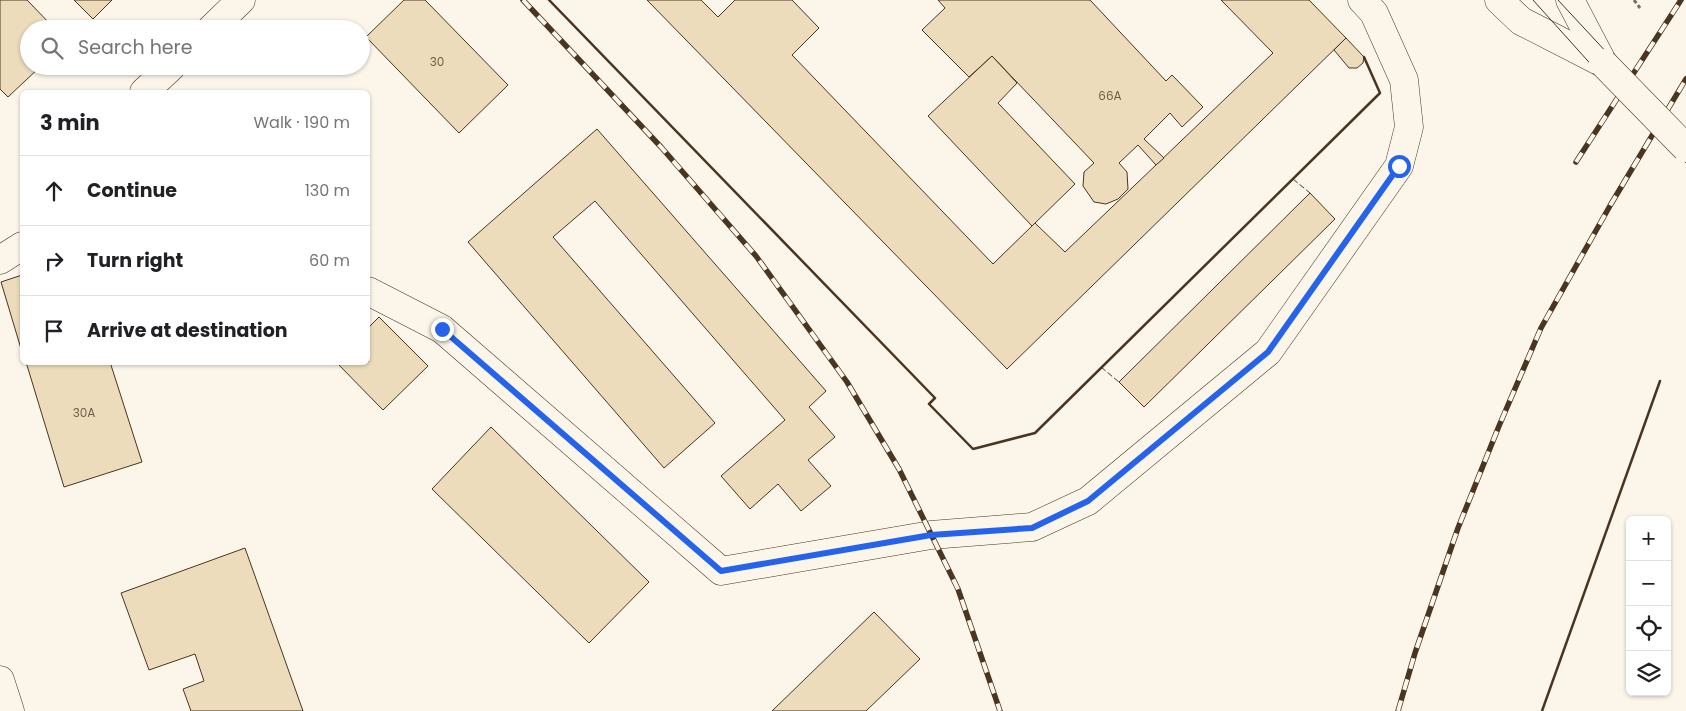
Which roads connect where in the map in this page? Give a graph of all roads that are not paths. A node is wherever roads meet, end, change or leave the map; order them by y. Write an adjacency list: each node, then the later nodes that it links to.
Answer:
1 (241, 0): 5 (main road)
2 (1362, 0): 12 (main road)
3 (1498, 0): 6 (main road)
4 (1570, 0): 6 (main road)
5 (220, 20)
6 (1603, 63): 9 (main road, bridge)
7 (162, 75): 8 (main road)
8 (146, 90)
9 (1686, 148)
10 (20, 247): 11 (main road)
11 (0, 260)
12 (370, 292)
13 (0, 680): 14 (main road)
14 (10, 711)

